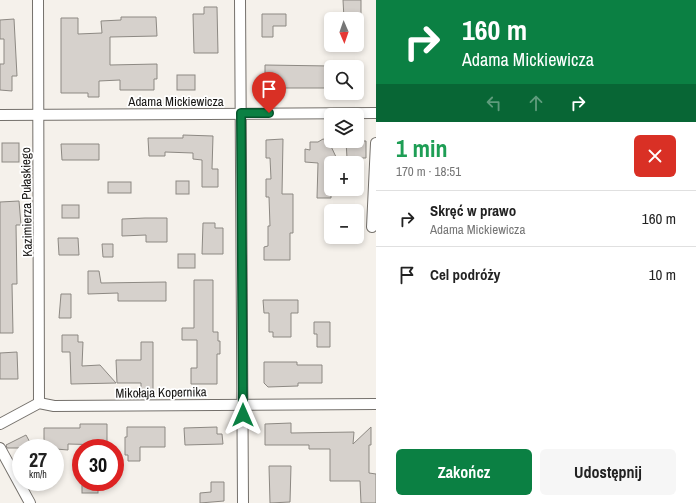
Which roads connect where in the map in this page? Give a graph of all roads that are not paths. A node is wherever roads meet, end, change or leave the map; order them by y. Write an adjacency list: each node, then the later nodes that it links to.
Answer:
1 (38, 0): 5 (street, Kazimierza Pułaskiego)
2 (240, 0): 3 (street)
3 (241, 113): 4 (street, Adama Mickiewicza); 5 (street, Adama Mickiewicza); 11 (street)
4 (376, 113)
5 (38, 114): 6 (street, Adama Mickiewicza); 9 (street, Kazimierza Pułaskiego)
6 (0, 115)
7 (376, 143): 8 (street)
8 (372, 227)
9 (39, 403): 11 (street, Mikołaja Kopernika); 12 (street)
10 (376, 404): 11 (street, Mikołaja Kopernika)
11 (243, 405): 15 (street)
12 (0, 424)
13 (0, 448): 14 (street)
14 (30, 503)
15 (243, 503)

